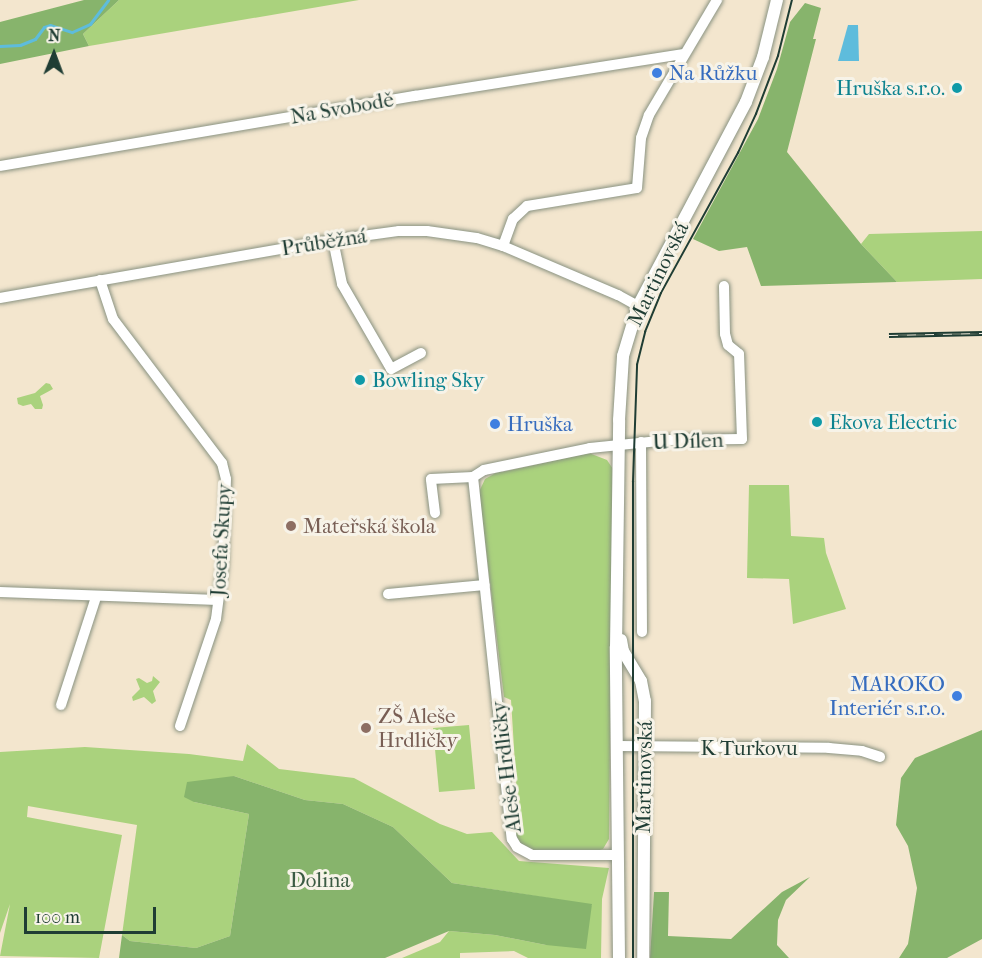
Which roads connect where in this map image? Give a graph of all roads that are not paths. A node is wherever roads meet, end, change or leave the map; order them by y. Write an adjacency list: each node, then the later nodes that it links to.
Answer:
1 (717, 0): 3 (street)
2 (777, 0): 10 (street, Martinovská)
3 (684, 54): 4 (street, Na Svobodě); 6 (street)
4 (0, 166)
5 (333, 240): 6 (street, Průběžná); 7 (street, Průběžná); 11 (street)
6 (503, 246): 10 (street, Průběžná)
7 (100, 280): 9 (street, Průběžná); 20 (street, Josefa Skupy)
8 (724, 286): 12 (street, U Dílen)
9 (0, 298)
10 (638, 306): 13 (street, Martinovská)
11 (421, 353)
12 (641, 442): 13 (street, U Dílen); 22 (street)
13 (619, 445): 14 (street); 21 (street, Martinovská)
14 (473, 477): 15 (street); 16 (street, Aleše Hrdličky)
15 (435, 513)
16 (484, 585): 18 (street); 28 (street, Aleše Hrdličky)
17 (0, 592): 19 (street)
18 (388, 594)
19 (96, 597): 20 (street); 23 (street)
20 (218, 600): 24 (street, Josefa Skupy)
21 (618, 603): 25 (street, Martinovská); 26 (street, Martinovská)
22 (642, 632)
23 (62, 705)
24 (180, 726)
25 (618, 746): 26 (street, K Turkovu); 28 (street, Martinovská)
26 (644, 747): 27 (street, K Turkovu); 30 (street, Martinovská)
27 (880, 757)
28 (618, 855): 29 (street, Martinovská)
29 (619, 958)
30 (643, 958)

